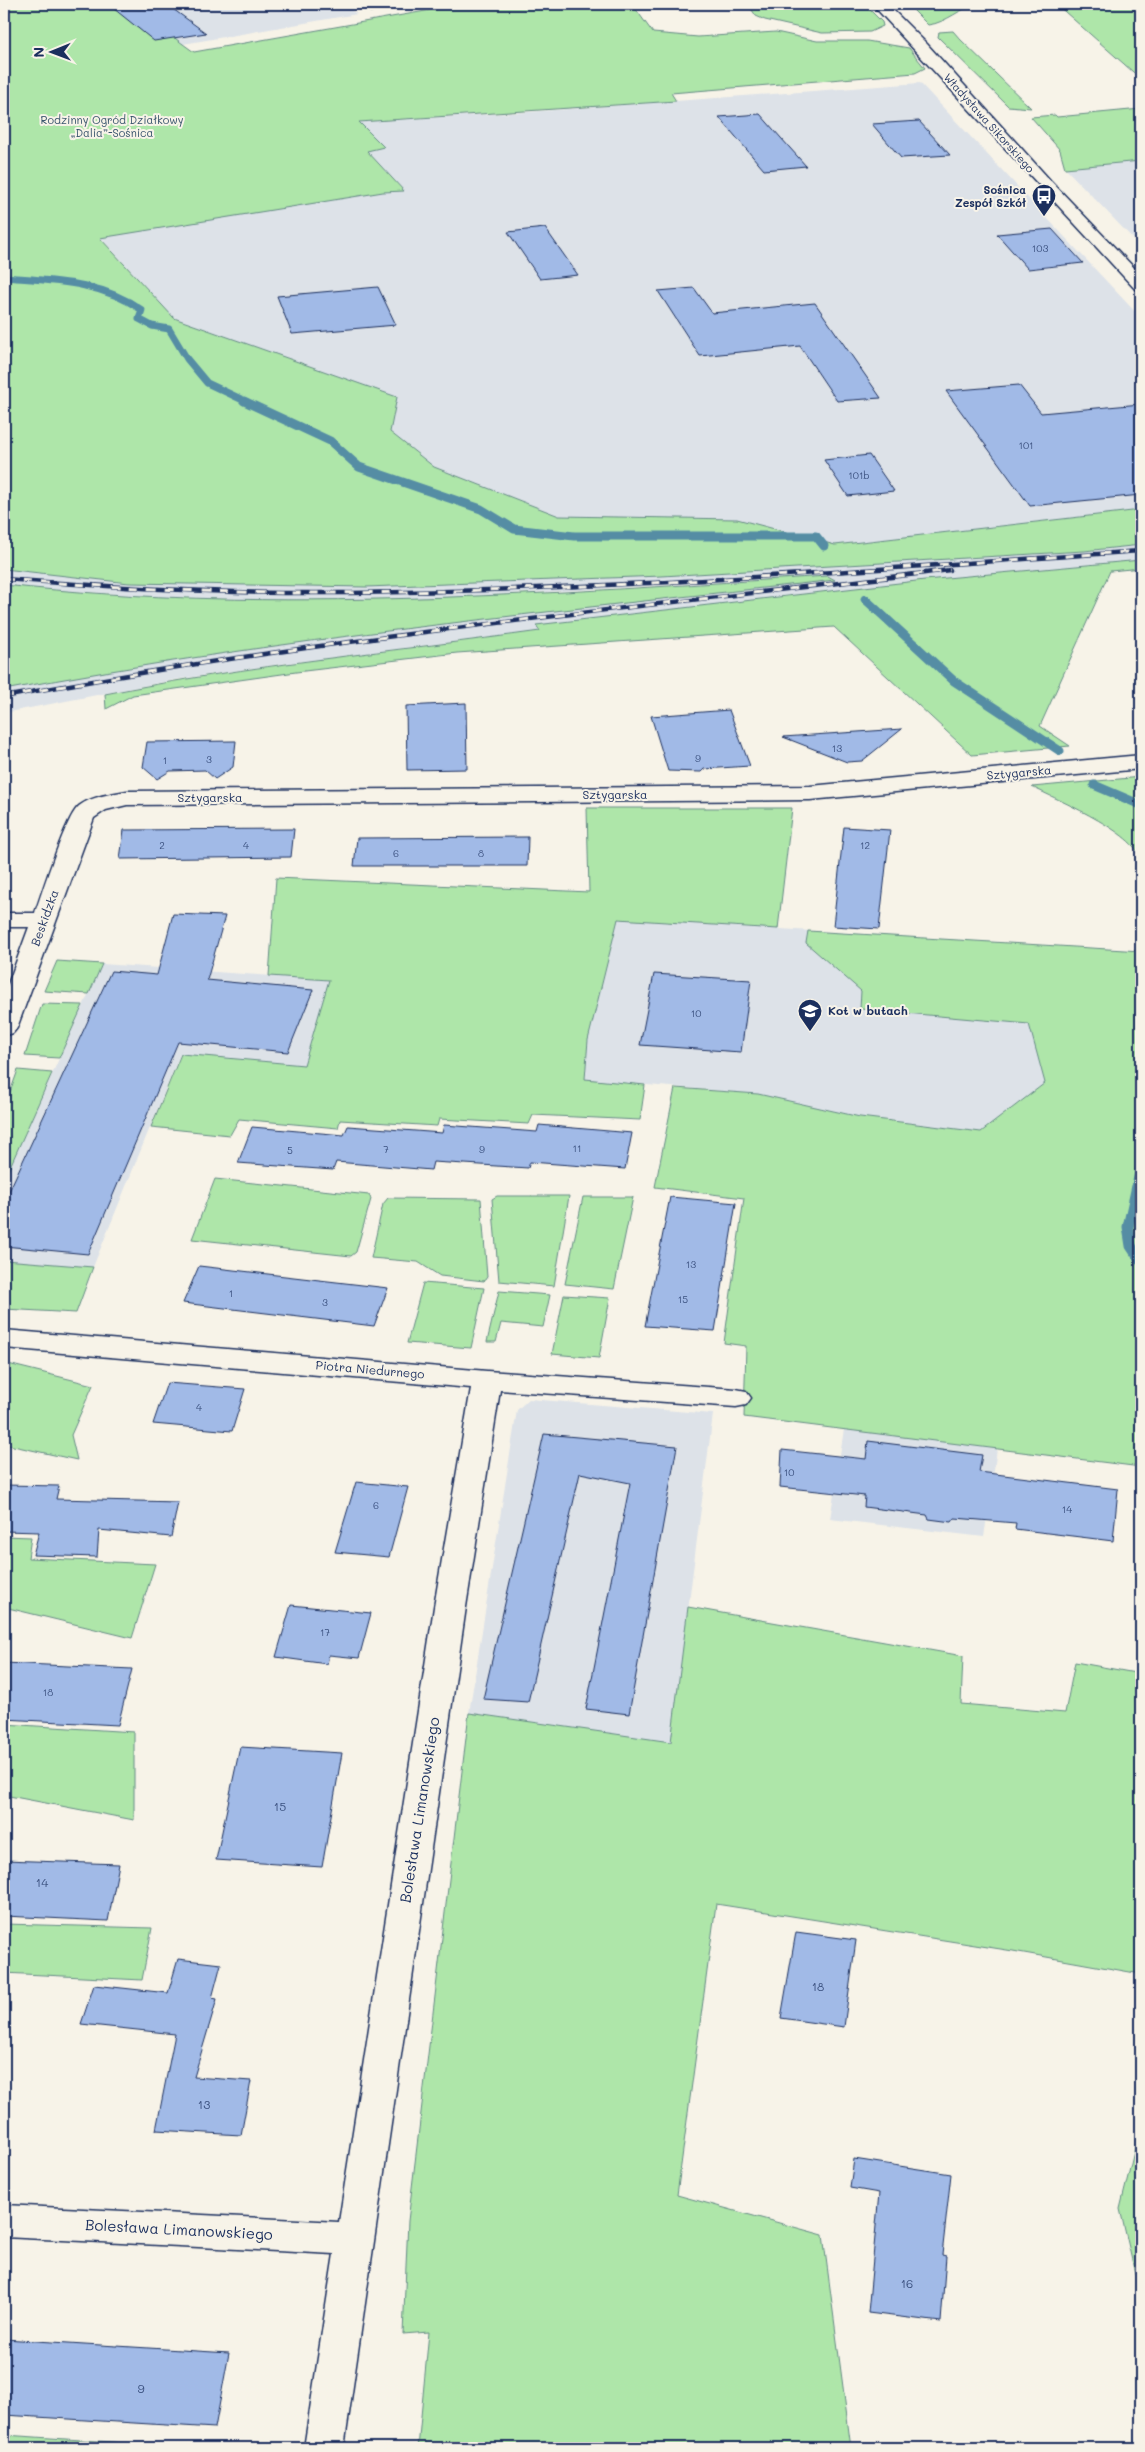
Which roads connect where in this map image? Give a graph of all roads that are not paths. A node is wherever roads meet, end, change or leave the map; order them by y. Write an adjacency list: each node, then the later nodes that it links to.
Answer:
1 (879, 4): 2 (street, Władysława Sikorskiego)
2 (1141, 285)
3 (1141, 762): 4 (street, Sztygarska)
4 (89, 809): 6 (street, Beskidzka)
5 (4, 920): 6 (street)
6 (44, 920): 7 (street, Beskidzka)
7 (4, 1028)
8 (4, 1339): 9 (street, Piotra Niedurnego)
9 (487, 1380): 10 (street, Piotra Niedurnego); 12 (street, Bolesława Limanowskiego)
10 (736, 1398)
11 (4, 2221): 12 (street, Bolesława Limanowskiego)
12 (355, 2239): 13 (street, Bolesława Limanowskiego)
13 (324, 2448)

